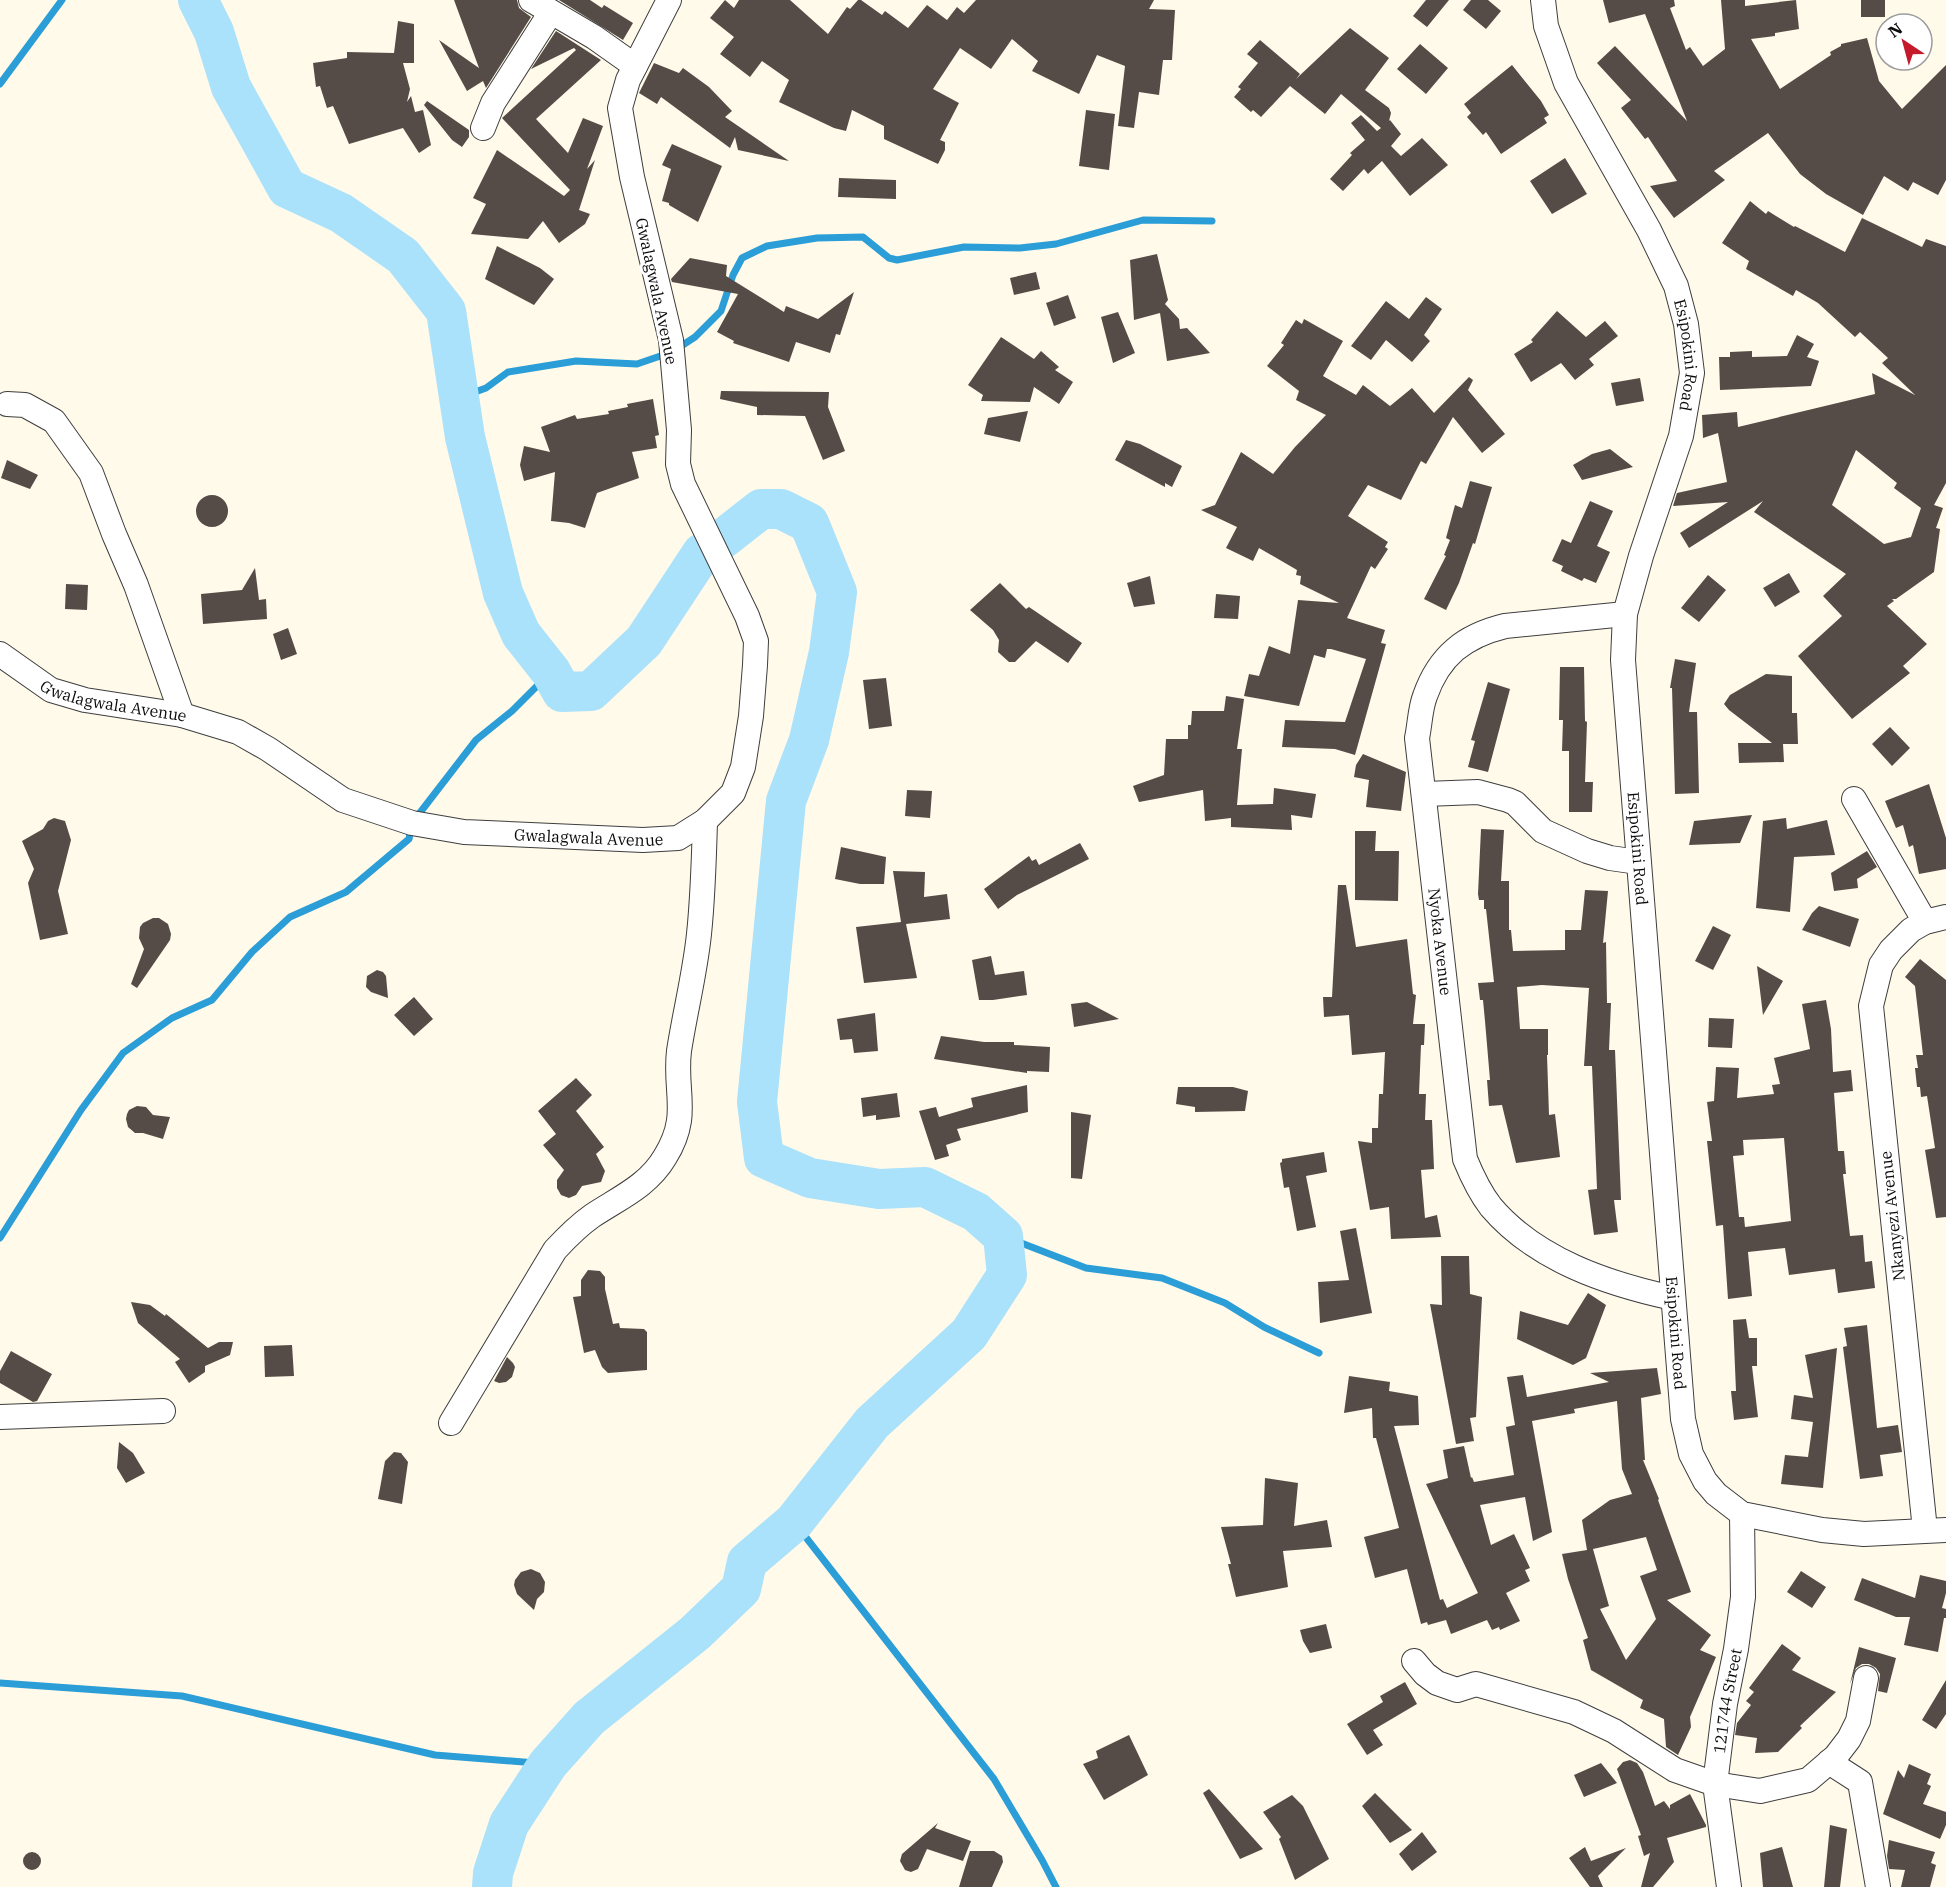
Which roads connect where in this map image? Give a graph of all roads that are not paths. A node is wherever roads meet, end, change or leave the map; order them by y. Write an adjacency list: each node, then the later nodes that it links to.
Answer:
1 (669, 0): 4 (street, Gwalagwala Avenue)
2 (1543, 0): 7 (street, Esipokini Road)
3 (541, 6): 4 (street); 5 (street)
4 (635, 66): 12 (street, Gwalagwala Avenue)
5 (483, 128)
6 (7, 404): 9 (street)
7 (1625, 615): 10 (street, Nyoka Avenue); 13 (street, Esipokini Road)
8 (0, 654): 9 (street, Gwalagwala Avenue)
9 (182, 715): 12 (street, Gwalagwala Avenue)
10 (1425, 794): 13 (street); 15 (street, Nyoka Avenue)
11 (1854, 799): 14 (street, Nkanyezi Avenue)
12 (705, 821): 18 (street)
13 (1638, 862): 15 (street, Esipokini Road)
14 (1935, 920): 20 (street, Nkanyezi Avenue)
15 (1673, 1298): 19 (street, Esipokini Road)
16 (163, 1412): 17 (street)
17 (0, 1417)
18 (451, 1423)
19 (1742, 1514): 20 (street, Esipokini Road); 24 (street, 121744 Street)
20 (1935, 1530)
21 (1414, 1661): 24 (street)
22 (1866, 1678): 23 (street)
23 (1829, 1762): 24 (street); 26 (street)
24 (1715, 1784): 25 (street, 121744 Street)
25 (1729, 1887)
26 (1878, 1887)

